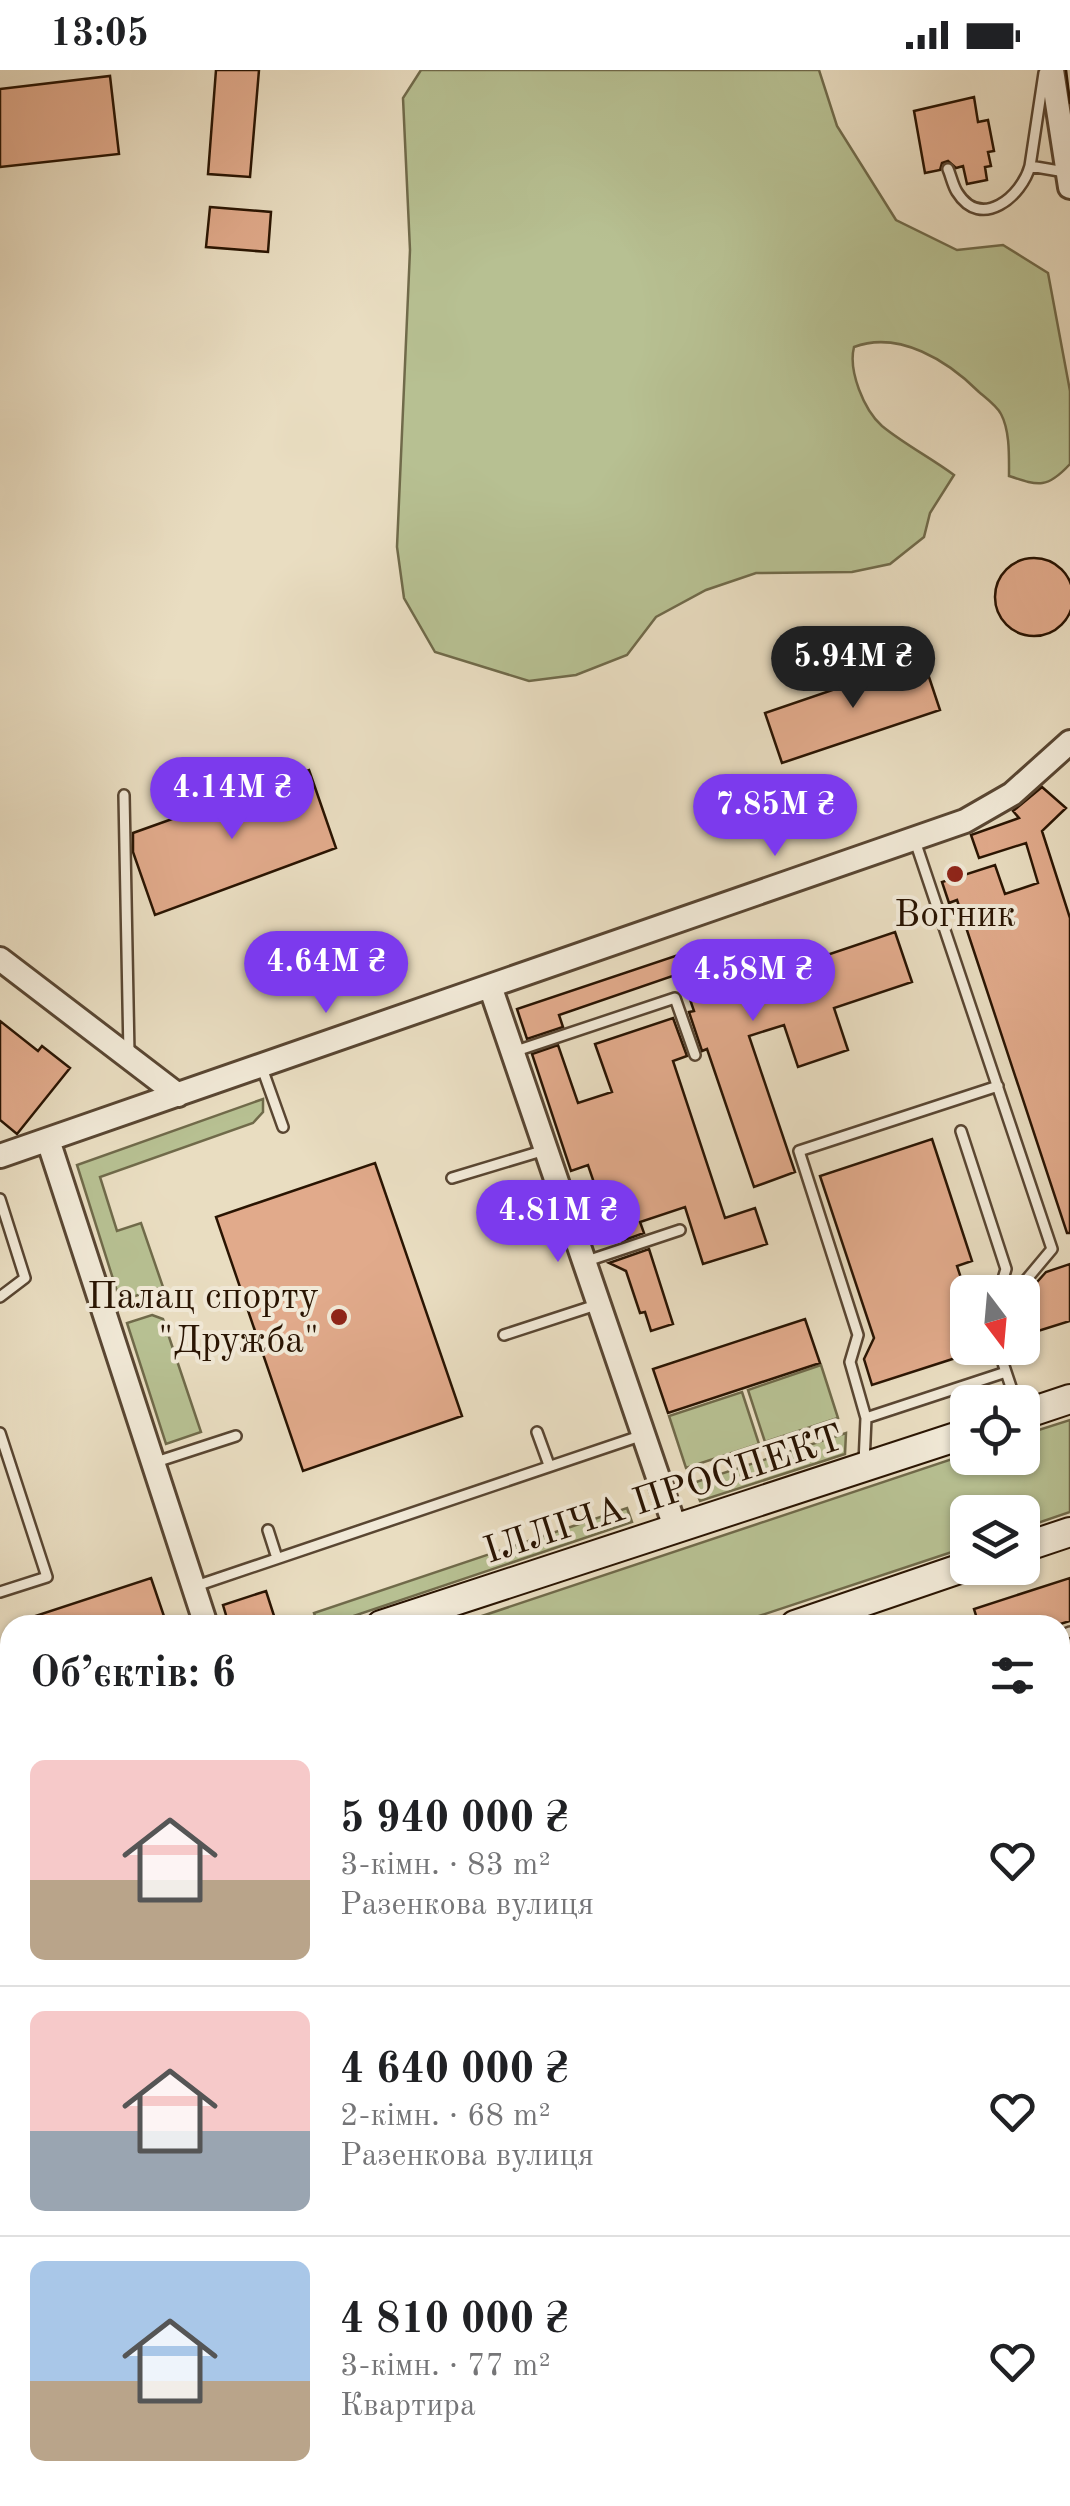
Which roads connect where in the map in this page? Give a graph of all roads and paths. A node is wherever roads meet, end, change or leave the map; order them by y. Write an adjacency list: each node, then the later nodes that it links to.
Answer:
1 (1049, 70): 2 (lane); 4 (street)
2 (1030, 166): 3 (lane); 4 (lane)
3 (948, 169)
4 (1069, 180)
5 (1070, 742): 7 (street)
6 (124, 795): 12 (lane)
7 (914, 839): 9 (street); 14 (lane)
8 (0, 959): 12 (street)
9 (490, 986): 10 (street); 13 (street)
10 (513, 1052): 11 (lane); 19 (street)
11 (694, 1056)
12 (129, 1057): 15 (street)
13 (261, 1066): 15 (street); 16 (lane)
14 (998, 1086): 26 (lane); 35 (lane)
15 (178, 1095): 18 (street)
16 (283, 1127)
17 (961, 1131): 25 (lane)
18 (48, 1140): 20 (street); 41 (street)
19 (546, 1149): 21 (lane); 24 (street)
20 (0, 1156)
21 (452, 1178)
22 (0, 1199): 27 (lane)
23 (680, 1230): 24 (lane)
24 (584, 1262): 28 (street)
25 (1004, 1275)
26 (1030, 1275)
27 (0, 1297)
28 (599, 1304): 29 (lane); 38 (street)
29 (504, 1334)
30 (1004, 1365): 31 (lane)
31 (1006, 1372): 32 (lane); 35 (lane)
32 (1010, 1385)
33 (1070, 1399): 34 (main road)
34 (1040, 1410)
35 (866, 1418): 43 (lane)
36 (537, 1432): 42 (lane)
37 (0, 1433): 51 (lane)
38 (643, 1435): 42 (lane); 44 (street)
39 (236, 1436): 41 (lane)
40 (950, 1439): 43 (main road, ІЛЛІЧА ПРОСПЕКТ)
41 (153, 1463): 50 (street)
42 (549, 1465): 48 (lane)
43 (864, 1466): 44 (main road, ІЛЛІЧА ПРОСПЕКТ)
44 (674, 1527): 53 (main road, ІЛЛІЧА ПРОСПЕКТ)
45 (268, 1530): 48 (lane)
46 (1070, 1532): 47 (main road)
47 (1040, 1542)
48 (277, 1558): 50 (lane)
49 (950, 1572): 54 (main road)
50 (193, 1586): 52 (street)
51 (0, 1592)
52 (203, 1615)
53 (411, 1615)
54 (825, 1615)

